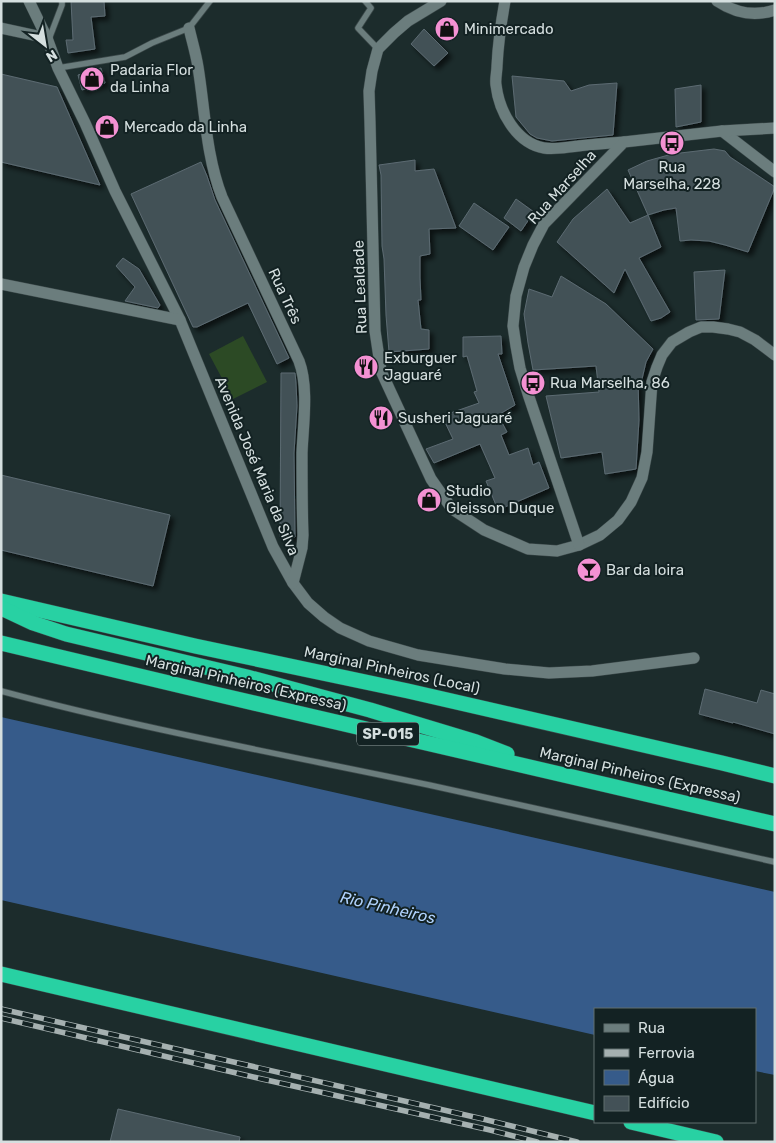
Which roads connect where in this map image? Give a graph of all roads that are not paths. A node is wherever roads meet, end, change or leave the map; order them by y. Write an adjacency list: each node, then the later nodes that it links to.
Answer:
1 (29, 1): 11 (street, Avenida José Maria da Silva)
2 (62, 1): 11 (lane)
3 (210, 1): 10 (lane)
4 (365, 1): 12 (lane)
5 (441, 1): 12 (street)
6 (505, 1): 16 (street)
7 (717, 1): 8 (street)
8 (775, 10)
9 (1, 28): 11 (street)
10 (190, 28): 13 (lane); 22 (street, Rua Três)
11 (47, 38): 13 (street, Avenida José Maria da Silva)
12 (378, 49): 21 (street, Rua Lealdade)
13 (58, 68): 19 (street, Avenida José Maria da Silva)
14 (775, 128): 15 (street)
15 (722, 131): 16 (street); 17 (street)
16 (624, 142): 21 (street, Rua Marselha)
17 (775, 172)
18 (1, 284): 19 (street)
19 (180, 320): 22 (street, Avenida José Maria da Silva)
20 (775, 355): 21 (street, Rua Lealdade)
21 (579, 545)
22 (293, 583): 26 (street, Avenida José Maria da Silva)
23 (1, 601): 29 (highway, Marginal Pinheiros (Local))
24 (1, 608): 28 (highway)
25 (1, 643): 28 (highway, Marginal Pinheiros (Expressa) / SP-015)
26 (694, 658)
27 (1, 691): 31 (lane)
28 (560, 775): 30 (highway, Marginal Pinheiros (Expressa) / SP-015)
29 (775, 776)
30 (775, 824)
31 (775, 862)
32 (1, 974): 33 (highway)
33 (594, 1113)
34 (635, 1123): 35 (highway)
35 (716, 1142)

